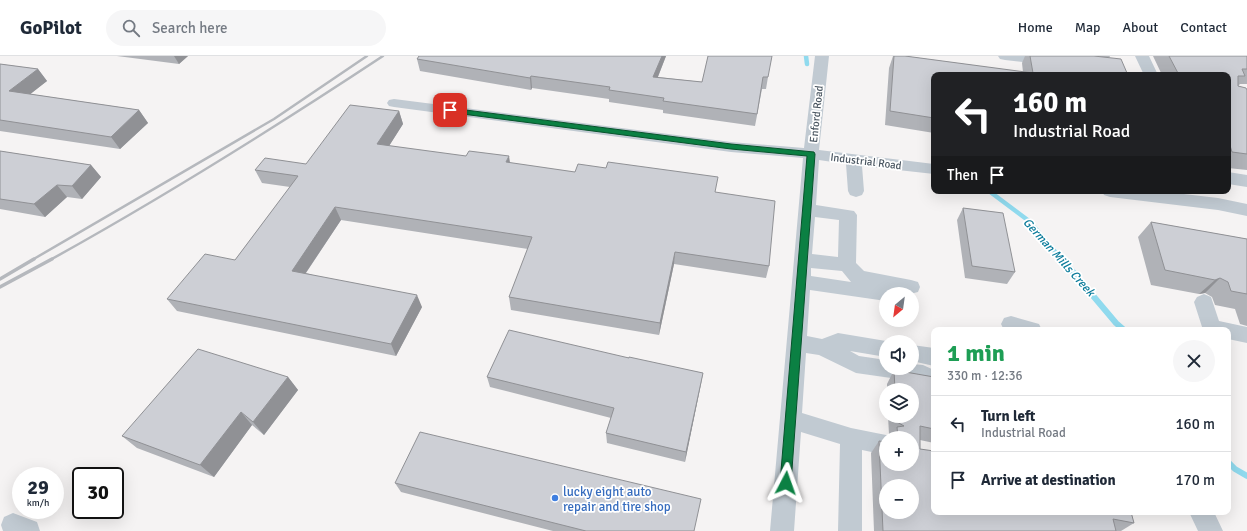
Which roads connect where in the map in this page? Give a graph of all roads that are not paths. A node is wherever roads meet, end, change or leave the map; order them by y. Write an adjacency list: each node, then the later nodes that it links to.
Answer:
1 (822, 56): 7 (street, Enford Road)
2 (1005, 56): 4 (street)
3 (1142, 56): 5 (street)
4 (1066, 63)
5 (1150, 72)
6 (394, 103): 7 (street, Industrial Road)
7 (811, 154): 8 (street, Industrial Road); 15 (street, Enford Road)
8 (854, 159): 9 (street, Industrial Road); 12 (street)
9 (931, 169)
10 (1231, 178): 11 (street)
11 (1247, 181)
12 (856, 192)
13 (1155, 194): 14 (street)
14 (1215, 198): 16 (street)
15 (807, 210): 17 (street, Enford Road); 18 (street)
16 (1247, 210)
17 (803, 260): 18 (street); 19 (street, Enford Road)
18 (847, 265): 20 (street)
19 (802, 282): 21 (street); 28 (street, Enford Road)
20 (911, 287)
21 (879, 293)
22 (1204, 302): 25 (street)
23 (1011, 324): 24 (street)
24 (1022, 327)
25 (1211, 327)
26 (1231, 331): 27 (street)
27 (1247, 335)
28 (797, 343): 29 (street); 34 (street, Enford Road)
29 (822, 347): 30 (street); 33 (street)
30 (879, 348)
31 (919, 354): 32 (street)
32 (931, 356)
33 (931, 378)
34 (791, 419): 35 (street); 38 (street, Enford Road)
35 (851, 438): 36 (street); 39 (street)
36 (879, 444)
37 (1203, 515): 40 (street)
38 (782, 531)
39 (850, 531)
40 (1211, 531)

